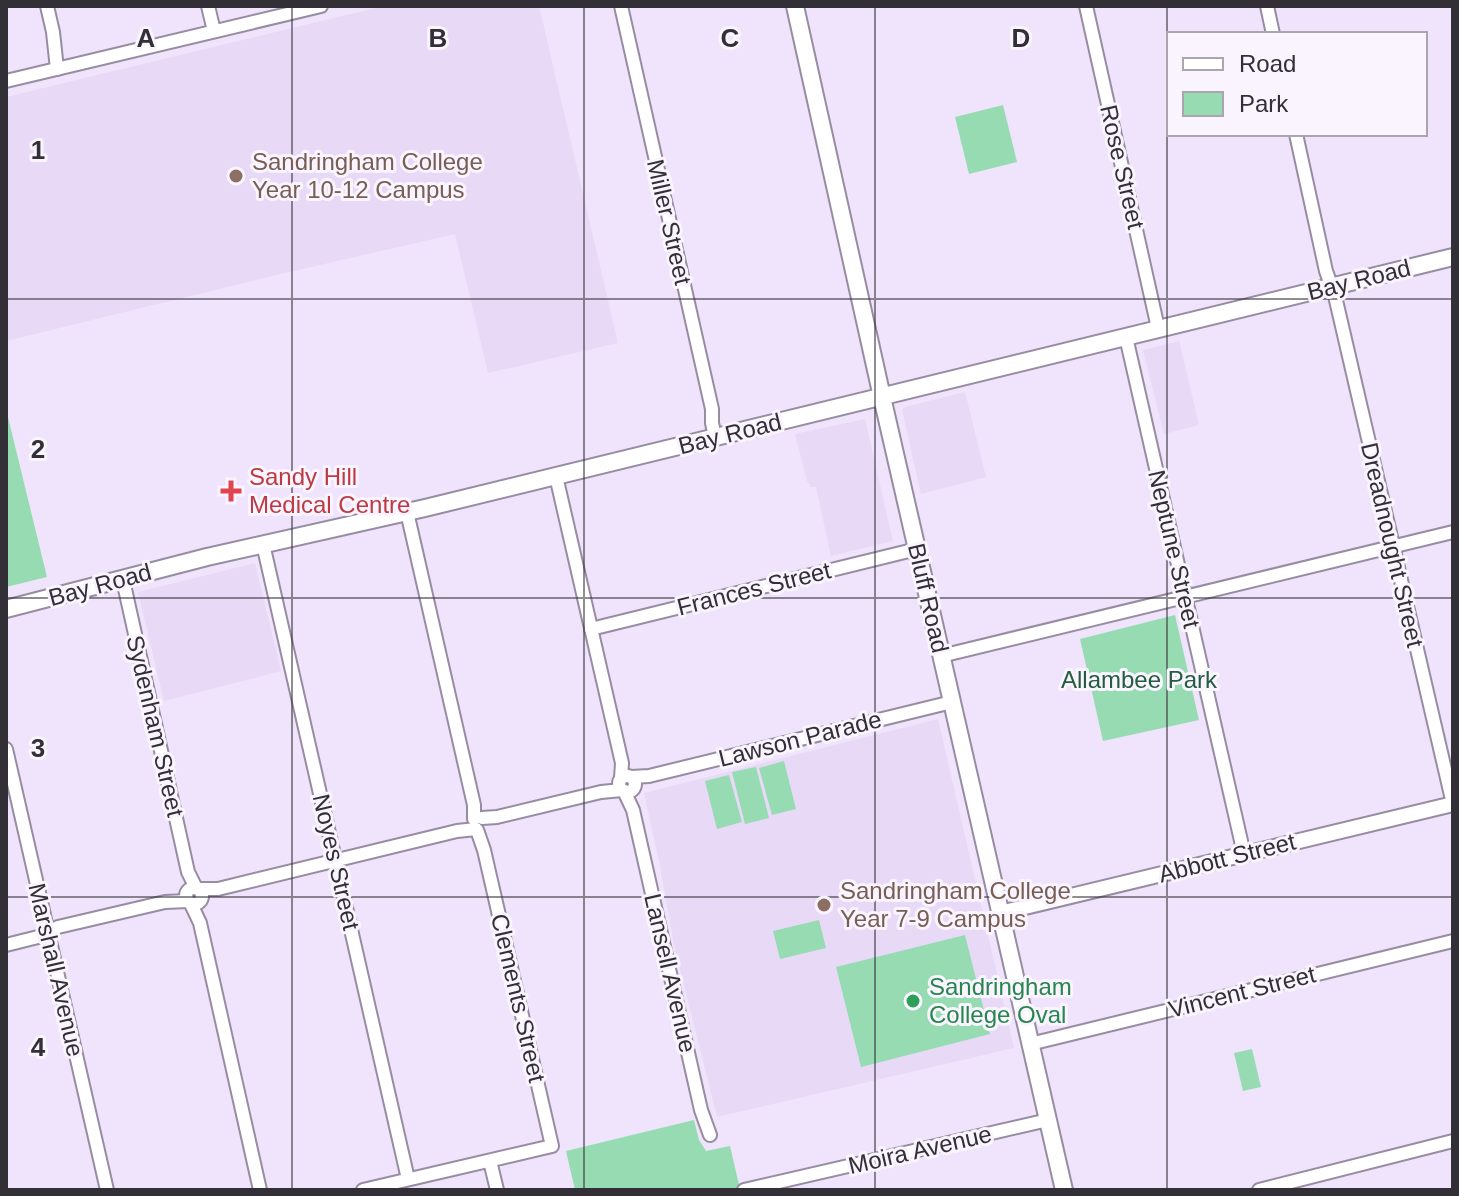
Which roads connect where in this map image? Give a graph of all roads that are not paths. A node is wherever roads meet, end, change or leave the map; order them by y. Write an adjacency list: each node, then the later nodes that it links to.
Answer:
1 (47, 6): 10 (street)
2 (208, 6): 8 (street)
3 (321, 6): 8 (street)
4 (621, 6): 18 (street, Miller Street)
5 (795, 6): 17 (main road, Bluff Road)
6 (1086, 6): 15 (street, Rose Street)
7 (1267, 6): 9 (street)
8 (214, 31): 10 (street)
9 (1273, 32)
10 (61, 68): 11 (street)
11 (6, 81)
12 (1296, 136): 14 (street, Dreadnought Street)
13 (1453, 257): 14 (main road, Bay Road)
14 (1331, 287): 15 (main road, Bay Road); 23 (street, Dreadnought Street)
15 (1158, 328): 16 (main road, Bay Road)
16 (1126, 337): 17 (main road, Bay Road); 26 (street, Neptune Street)
17 (882, 397): 18 (main road, Bay Road); 24 (main road, Bluff Road)
18 (715, 437): 19 (main road, Bay Road)
19 (556, 476): 20 (main road, Bay Road); 28 (street, Lansell Avenue)
20 (407, 512): 22 (main road, Bay Road); 34 (street, Clements Street)
21 (1453, 532): 23 (street)
22 (263, 544): 25 (main road, Bay Road); 36 (street, Noyes Street)
23 (1393, 547): 26 (street); 33 (street, Dreadnought Street)
24 (917, 549): 28 (street, Frances Street); 29 (main road, Bluff Road)
25 (123, 580): 27 (main road, Bay Road); 37 (street, Sydenham Street)
26 (1185, 597): 29 (street); 35 (street, Neptune Street)
27 (6, 609)
28 (591, 629): 32 (street, Lansell Avenue)
29 (941, 656): 30 (main road, Bluff Road)
30 (952, 702): 32 (street, Lawson Parade); 38 (main road, Bluff Road)
31 (6, 749): 39 (street, Marshall Avenue)
32 (627, 784): 34 (street, Lawson Parade); 44 (street, Lansell Avenue)
33 (1453, 804): 35 (street, Abbott Street)
34 (478, 822): 36 (street, Lawson Parade); 46 (street, Clements Street)
35 (1244, 854): 38 (street, Abbott Street)
36 (335, 860): 37 (street, Lawson Parade); 47 (street, Noyes Street)
37 (194, 895): 39 (street, Lawson Parade); 49 (street, Sydenham Street)
38 (1000, 913): 42 (main road, Bluff Road)
39 (47, 932): 41 (street, Lawson Parade); 48 (street, Marshall Avenue)
40 (1453, 941): 42 (street, Vincent Street)
41 (6, 945)
42 (1030, 1044): 43 (main road, Bluff Road)
43 (1048, 1120): 52 (street, Moira Avenue); 53 (main road, Bluff Road)
44 (710, 1135)
45 (1453, 1141): 54 (street)
46 (490, 1161): 47 (street); 51 (street)
47 (408, 1179): 50 (street)
48 (107, 1190)
49 (260, 1190)
50 (363, 1190)
51 (497, 1190)
52 (744, 1190)
53 (1064, 1190)
54 (1259, 1190)

